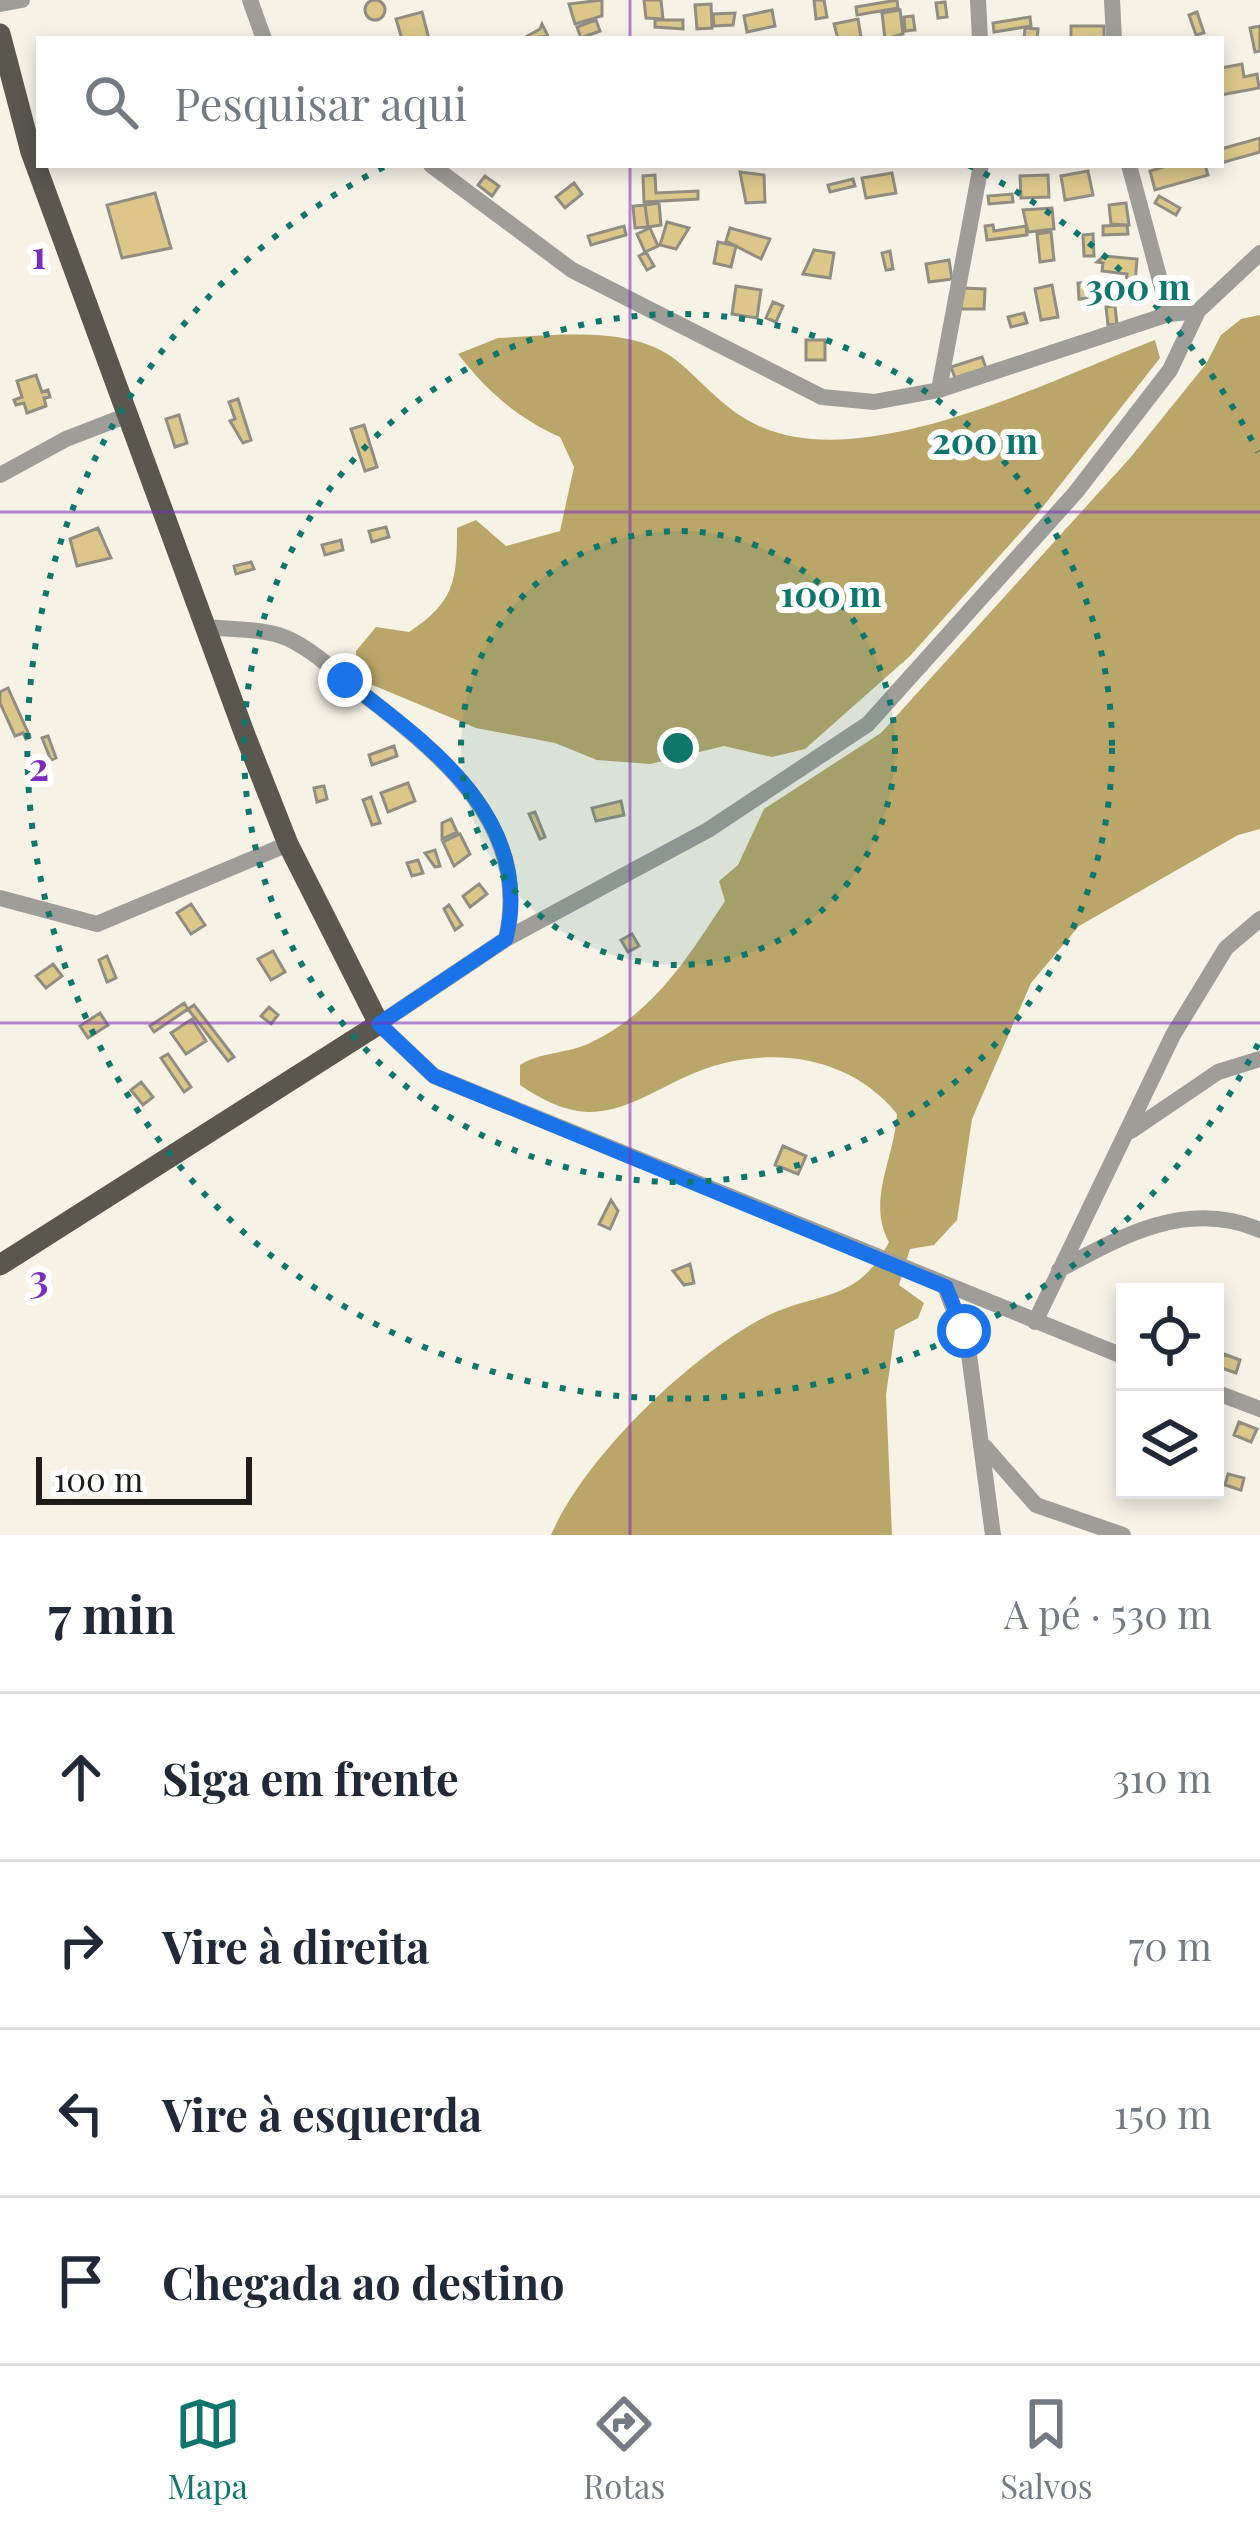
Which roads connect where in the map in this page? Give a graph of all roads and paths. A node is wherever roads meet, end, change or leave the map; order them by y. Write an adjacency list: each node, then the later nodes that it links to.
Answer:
1 (22, 0): 5 (street)
2 (250, 0): 7 (street)
3 (978, 0): 8 (street)
4 (1112, 0): 9 (street)
5 (0, 4)
6 (0, 34): 10 (main road)
7 (263, 36)
8 (980, 36)
9 (1114, 36)
10 (6, 89): 18 (main road)
11 (435, 168): 17 (street)
12 (980, 168): 17 (street)
13 (1130, 168): 16 (street)
14 (1260, 253): 15 (street)
15 (1198, 311): 16 (street); 24 (street)
16 (1169, 314): 17 (street)
17 (939, 390)
18 (128, 415): 19 (street); 20 (main road)
19 (0, 475)
20 (207, 627): 21 (main road); 24 (street)
21 (288, 844): 22 (street); 25 (main road)
22 (0, 898)
23 (1260, 919): 27 (street)
24 (506, 939): 25 (street)
25 (379, 1024): 29 (main road); 31 (street)
26 (1258, 1062): 27 (street)
27 (1127, 1134): 30 (street)
28 (1260, 1230): 30 (street)
29 (0, 1265)
30 (1058, 1271): 32 (street)
31 (946, 1287): 32 (street); 36 (street)
32 (1035, 1322): 33 (street)
33 (1116, 1354)
34 (1224, 1395): 35 (street)
35 (1260, 1409)
36 (981, 1442): 37 (street); 38 (street)
37 (993, 1535)
38 (1123, 1535)

